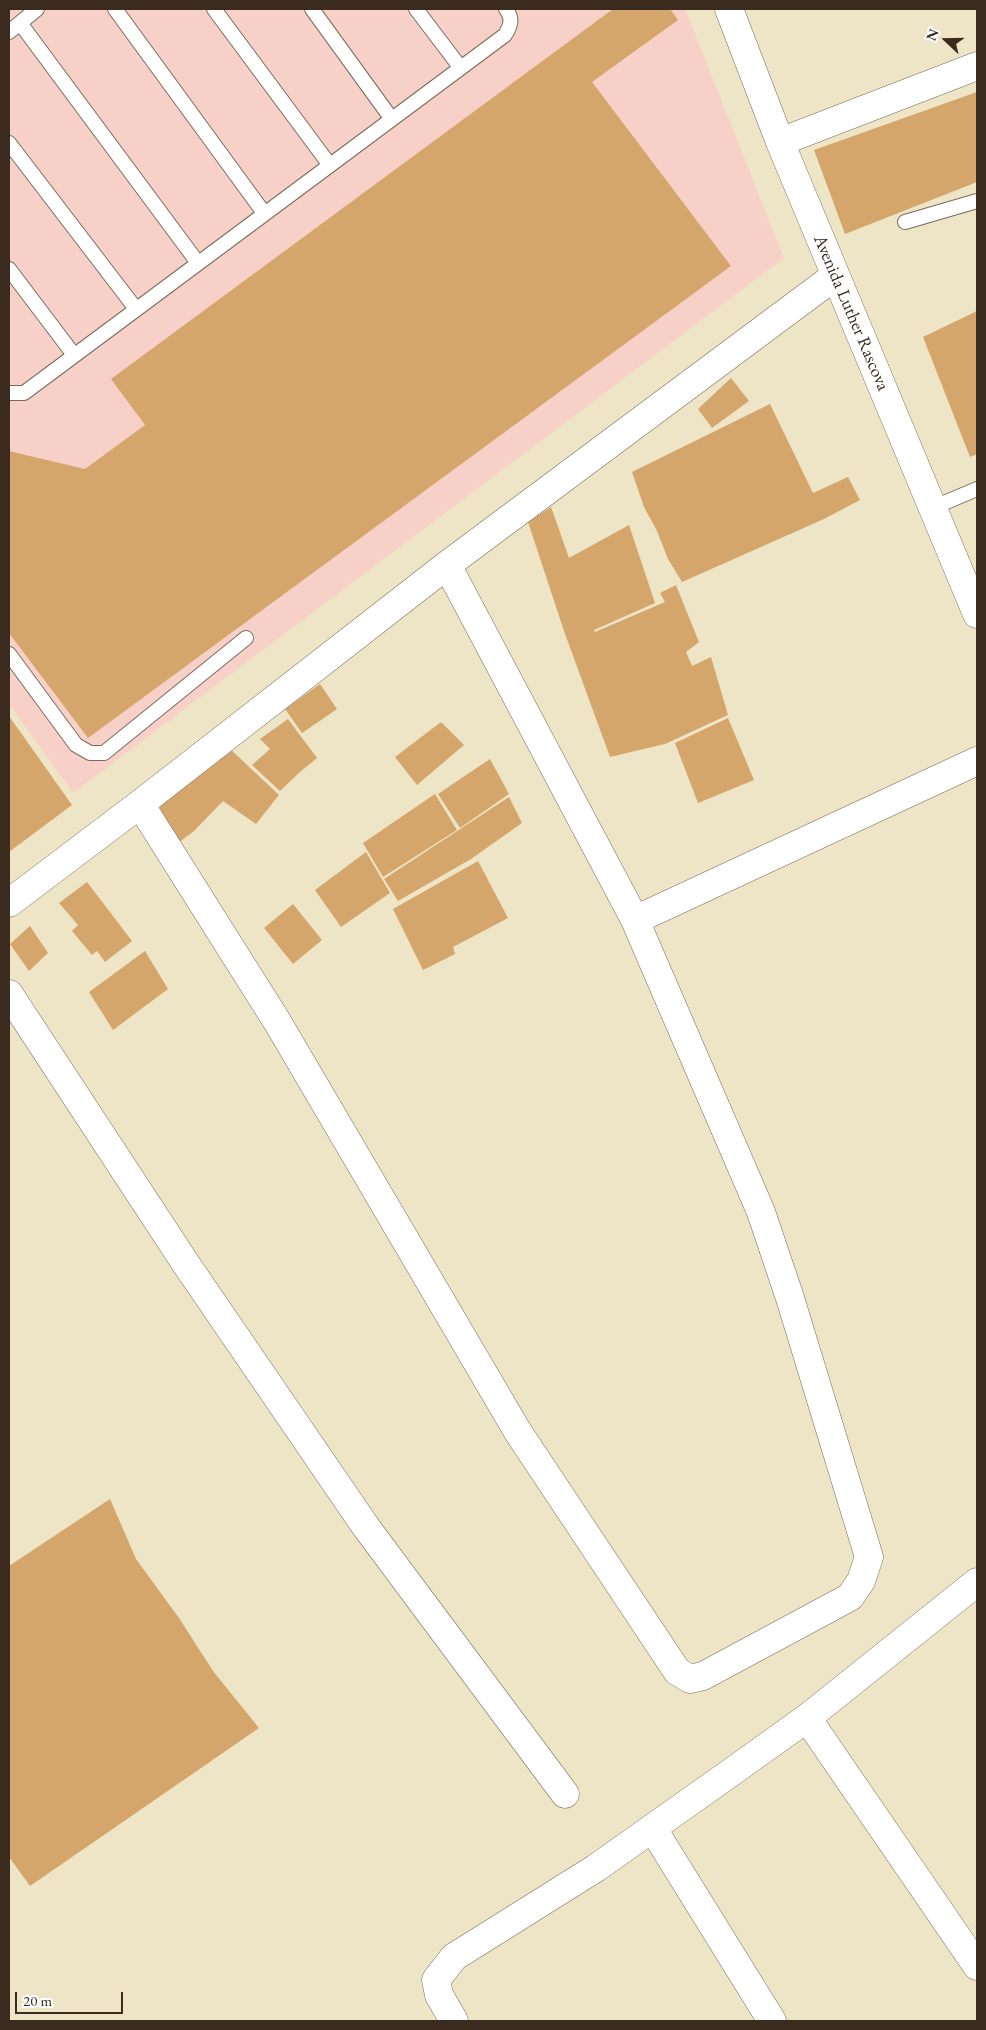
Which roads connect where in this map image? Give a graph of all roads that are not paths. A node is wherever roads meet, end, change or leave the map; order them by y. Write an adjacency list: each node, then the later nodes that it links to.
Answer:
1 (37, 9): 8 (lane)
2 (114, 9): 17 (lane)
3 (214, 9): 15 (lane)
4 (312, 9): 12 (lane)
5 (416, 9): 11 (lane)
6 (506, 9): 11 (lane)
7 (729, 9): 13 (street, Avenida Luther Rascova)
8 (20, 23): 9 (lane); 19 (lane)
9 (9, 32)
10 (977, 66): 13 (street)
11 (460, 67): 12 (lane)
12 (391, 118): 15 (lane)
13 (780, 142): 21 (street, Avenida Luther Rascova)
14 (9, 143): 22 (lane)
15 (329, 164): 17 (lane)
16 (977, 200): 18 (lane)
17 (264, 213): 19 (lane)
18 (904, 222)
19 (198, 263): 22 (lane)
20 (9, 269): 23 (lane)
21 (835, 276): 26 (street, Avenida Luther Rascova); 27 (street)
22 (136, 308): 23 (lane)
23 (74, 355): 24 (lane)
24 (9, 393)
25 (977, 489): 26 (lane)
26 (932, 508): 28 (street, Avenida Luther Rascova)
27 (447, 565): 32 (street); 34 (street)
28 (977, 614)
29 (246, 638): 30 (lane)
30 (9, 654)
31 (977, 761): 34 (street)
32 (140, 804): 33 (street); 34 (street)
33 (9, 903)
34 (635, 920)
35 (9, 994): 38 (street)
36 (977, 1582): 37 (street)
37 (807, 1718): 39 (street); 40 (street)
38 (565, 1794)
39 (653, 1828): 41 (street); 42 (street)
40 (977, 1966)
41 (454, 2021)
42 (772, 2021)

